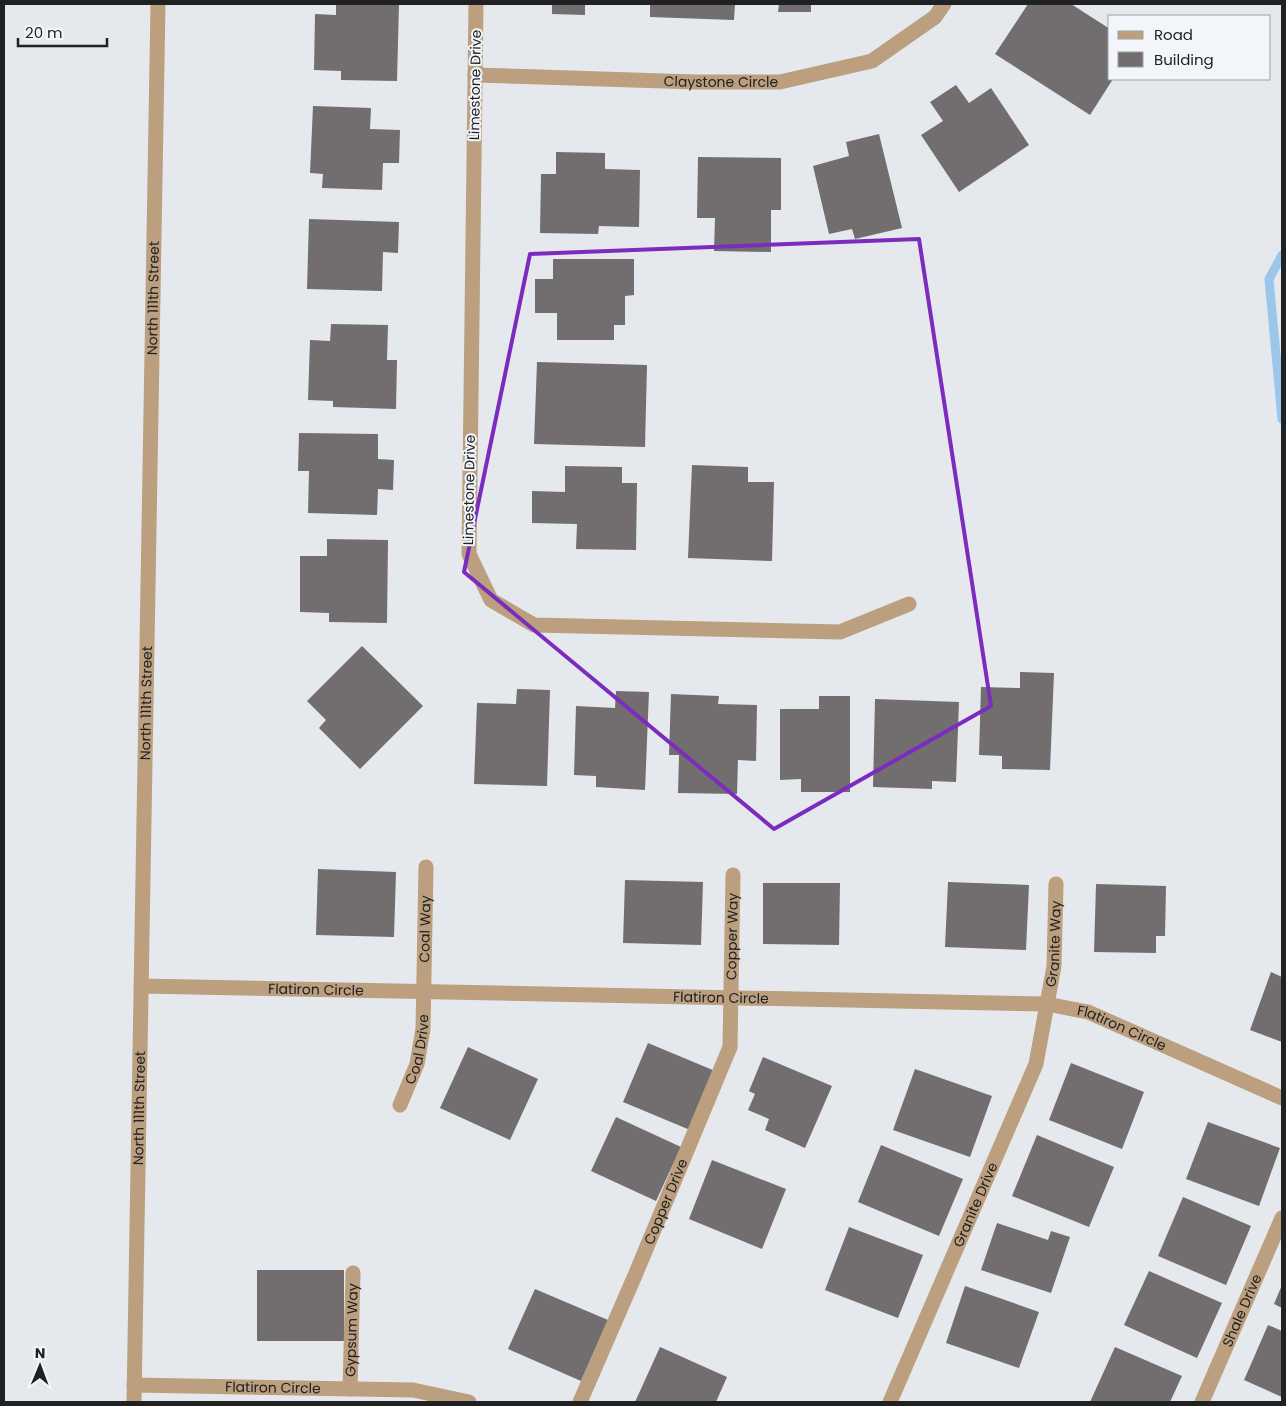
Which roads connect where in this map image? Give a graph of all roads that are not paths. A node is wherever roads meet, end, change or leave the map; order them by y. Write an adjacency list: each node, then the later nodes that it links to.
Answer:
1 (158, 4): 9 (street, North 111th Street)
2 (476, 4): 4 (street, Limestone Drive)
3 (944, 4): 4 (street, Claystone Circle)
4 (475, 75): 5 (street, Limestone Drive)
5 (909, 604)
6 (426, 867): 10 (street, Coal Way)
7 (733, 875): 11 (street, Copper Way)
8 (1056, 884): 12 (street, Granite Way)
9 (141, 986): 10 (street, Flatiron Circle); 17 (street, North 111th Street)
10 (424, 991): 11 (street, Flatiron Circle); 14 (street, Coal Drive)
11 (731, 997): 12 (street, Flatiron Circle); 21 (street, Copper Drive)
12 (1047, 1004): 13 (street, Flatiron Circle); 22 (street, Granite Drive)
13 (1282, 1098)
14 (400, 1105)
15 (1282, 1218): 23 (street, Shale Drive)
16 (353, 1273): 18 (street, Gypsum Way)
17 (134, 1385): 18 (street, Flatiron Circle); 19 (street, North 111th Street)
18 (350, 1389): 20 (street, Flatiron Circle)
19 (134, 1402)
20 (469, 1402)
21 (580, 1402)
22 (890, 1402)
23 (1202, 1402)

